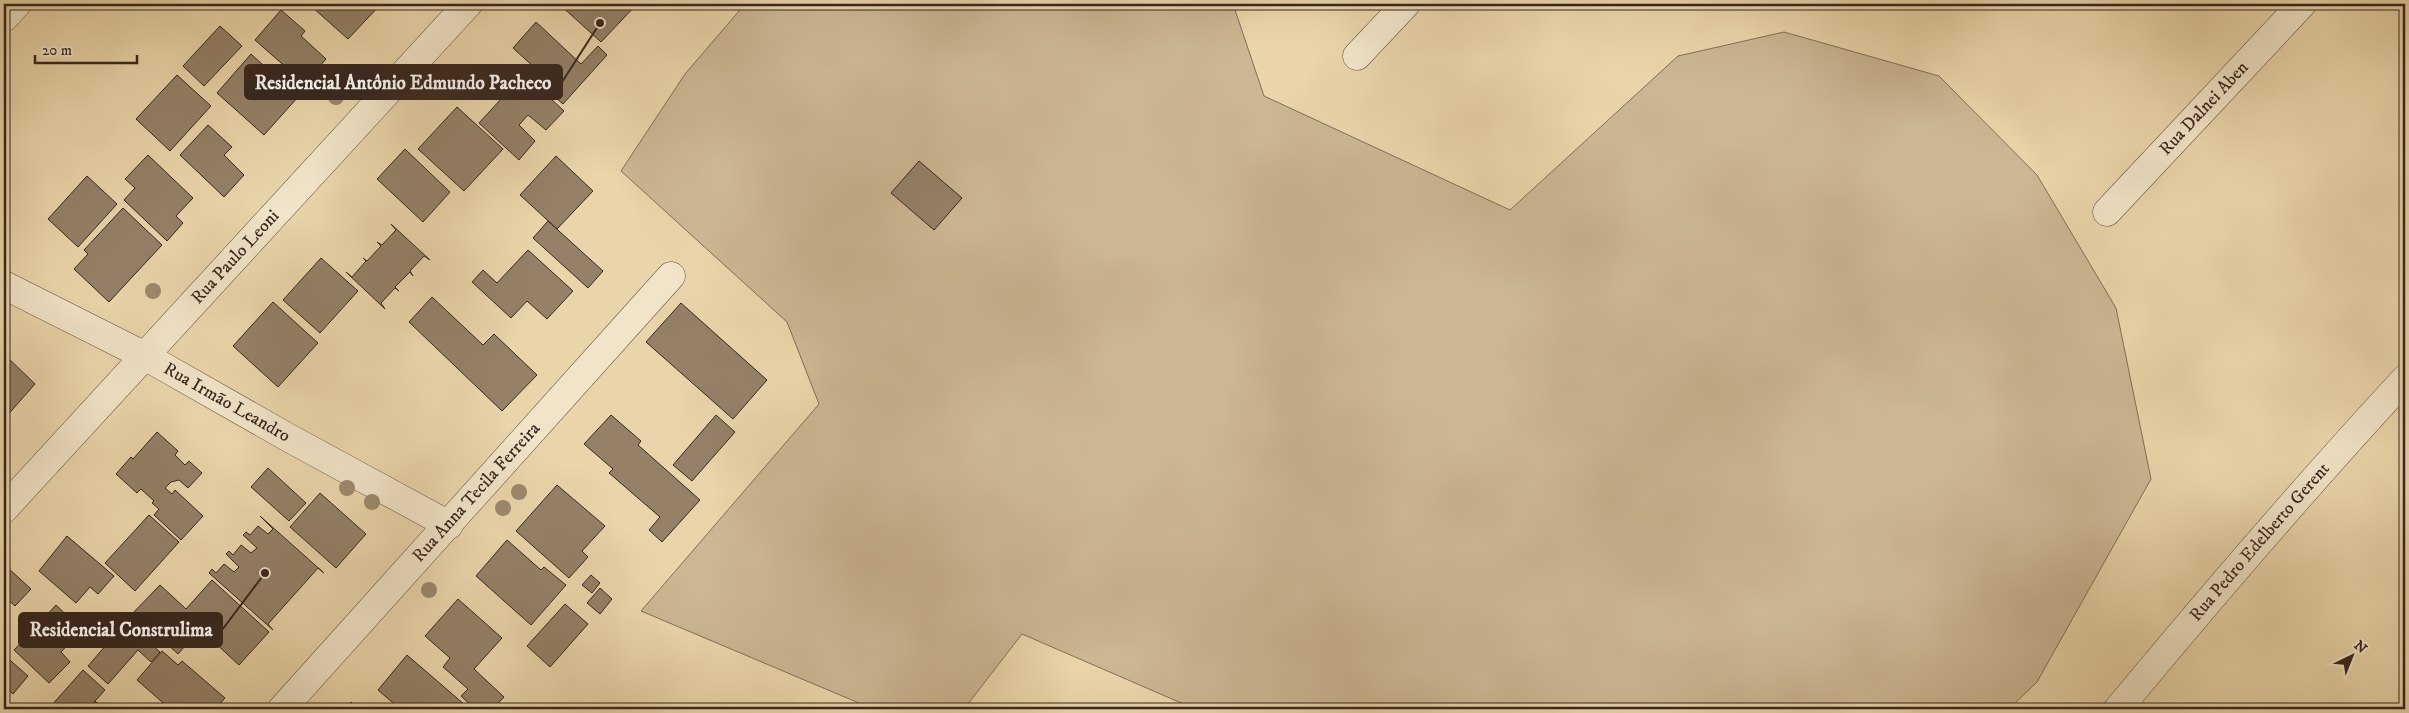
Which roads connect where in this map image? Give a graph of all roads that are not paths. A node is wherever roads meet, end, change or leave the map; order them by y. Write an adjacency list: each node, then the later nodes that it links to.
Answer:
1 (17, 4): 5 (street)
2 (468, 4): 10 (street, Rua Paulo Leoni)
3 (1406, 4): 6 (street)
4 (2302, 4): 7 (street, Rua Dalnei Aben)
5 (4, 18)
6 (1357, 56)
7 (2107, 212)
8 (671, 276): 13 (street, Rua Anna Tecila Ferreira)
9 (4, 285): 10 (street, Rua Irmão Leandro)
10 (143, 355): 12 (street, Rua Paulo Leoni); 13 (street, Rua Irmão Leandro)
11 (2405, 379): 15 (street, Rua Pedro Edelberto Gerent)
12 (4, 509)
13 (449, 525): 14 (street, Rua Anna Tecila Ferreira)
14 (282, 709)
15 (2118, 709)

